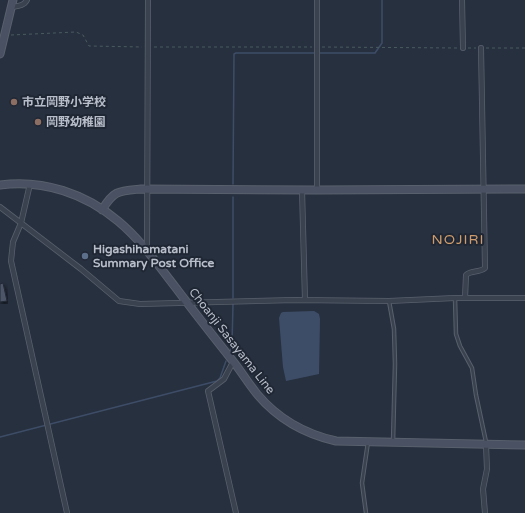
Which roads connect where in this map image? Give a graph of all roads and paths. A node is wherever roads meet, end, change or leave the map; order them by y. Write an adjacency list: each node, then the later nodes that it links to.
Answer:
1 (27, 0): 5 (street)
2 (148, 0): 7 (street)
3 (317, 0): 8 (street)
4 (462, 0): 9 (street)
5 (12, 3): 6 (main road)
6 (4, 35): 7 (path); 12 (main road)
7 (148, 47): 8 (path); 15 (street)
8 (317, 47): 9 (path); 18 (street)
9 (463, 48): 10 (path)
10 (481, 48): 11 (path); 19 (street)
11 (525, 48)
12 (0, 54)
13 (30, 184): 14 (main road, Choanji Sasayama Line); 21 (main road, Choanji Sasayama Line); 22 (street)
14 (0, 185)
15 (147, 189): 17 (main road); 21 (main road); 23 (street)
16 (525, 189): 19 (main road)
17 (302, 190): 18 (main road); 27 (street)
18 (317, 190): 19 (main road)
19 (483, 190): 25 (street)
20 (0, 207): 22 (street)
21 (102, 210): 23 (main road, Choanji Sasayama Line)
22 (21, 223): 29 (street); 35 (street)
23 (147, 252): 29 (main road, Choanji Sasayama Line)
24 (455, 298): 25 (street); 28 (street); 33 (lane)
25 (465, 298): 26 (street)
26 (525, 298)
27 (304, 300): 28 (street); 29 (street)
28 (389, 301): 32 (lane)
29 (188, 302): 30 (main road, Choanji Sasayama Line)
30 (233, 362): 31 (main road, Choanji Sasayama Line); 36 (street)
31 (368, 442): 32 (main road, Choanji Sasayama Line); 37 (lane)
32 (393, 442): 33 (main road, Choanji Sasayama Line)
33 (486, 445): 34 (main road, Choanji Sasayama Line); 38 (street)
34 (525, 446)
35 (67, 513)
36 (234, 513)
37 (366, 513)
38 (485, 513)

